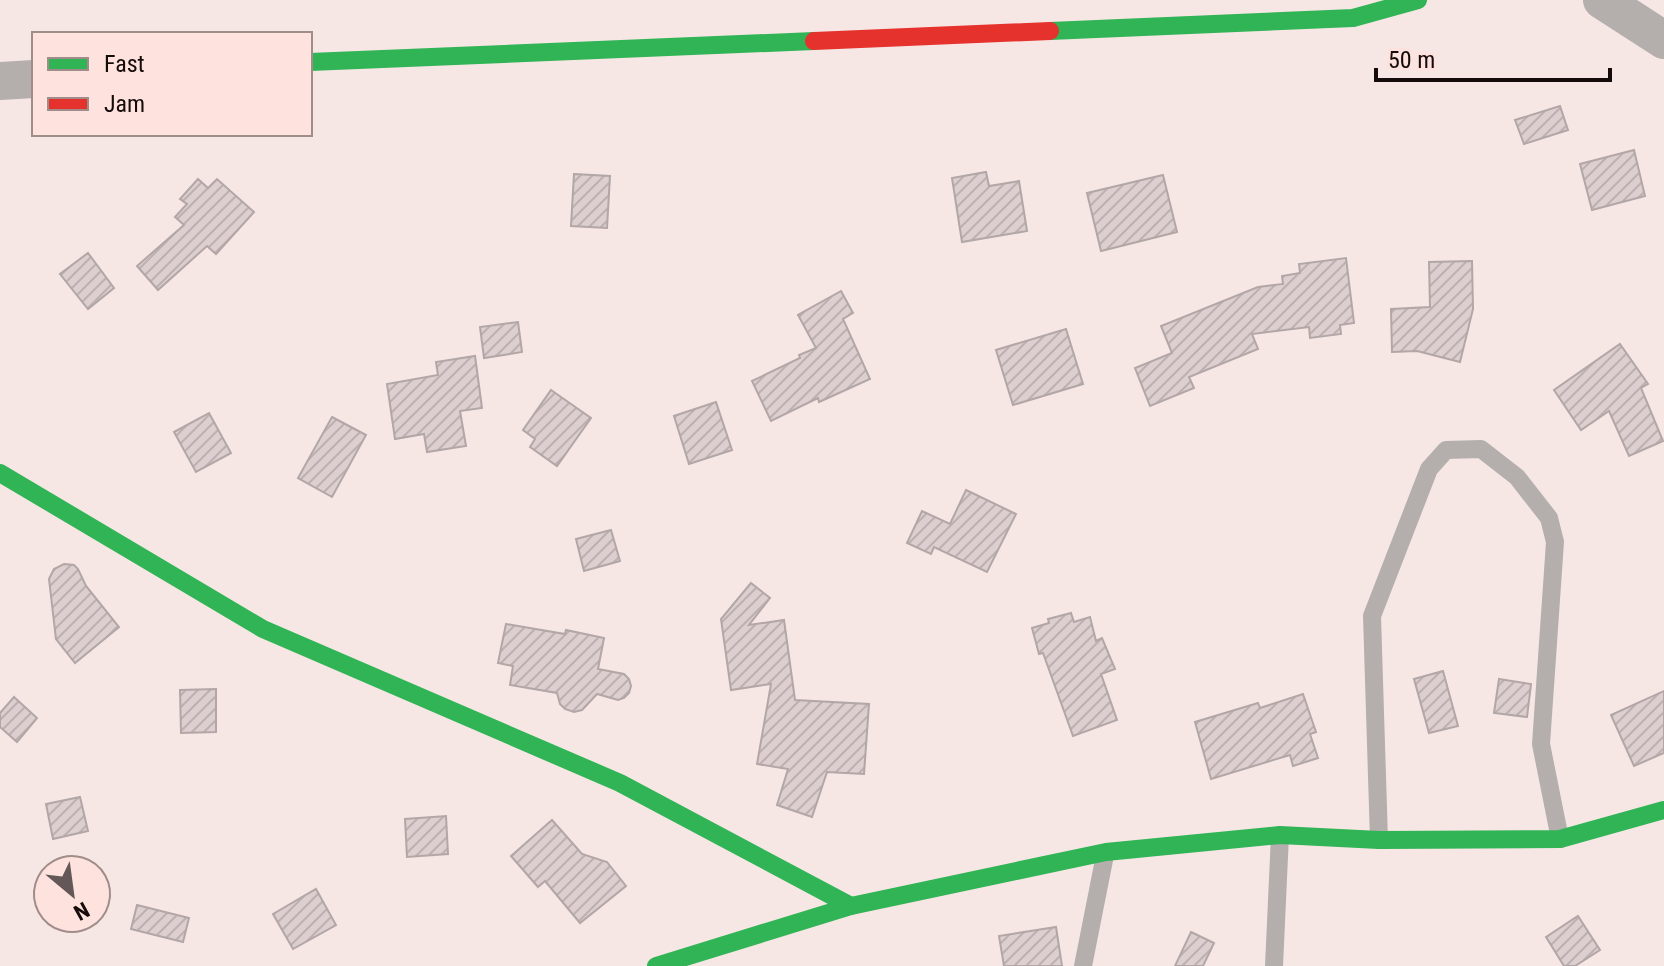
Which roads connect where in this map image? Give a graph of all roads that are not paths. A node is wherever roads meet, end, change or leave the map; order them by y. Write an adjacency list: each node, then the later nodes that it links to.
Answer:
1 (1418, 0): 4 (street)
2 (1602, 0): 3 (street)
3 (1664, 40)
4 (312, 62)
5 (32, 79): 6 (street)
6 (0, 81)
7 (0, 473): 13 (street)
8 (1664, 810): 10 (street)
9 (1280, 835): 11 (street); 12 (street); 16 (lane)
10 (1560, 839): 11 (street); 11 (lane)
11 (1379, 840)
12 (1106, 852): 13 (street); 15 (lane)
13 (851, 906): 14 (street)
14 (656, 966)
15 (1083, 966)
16 (1274, 966)

